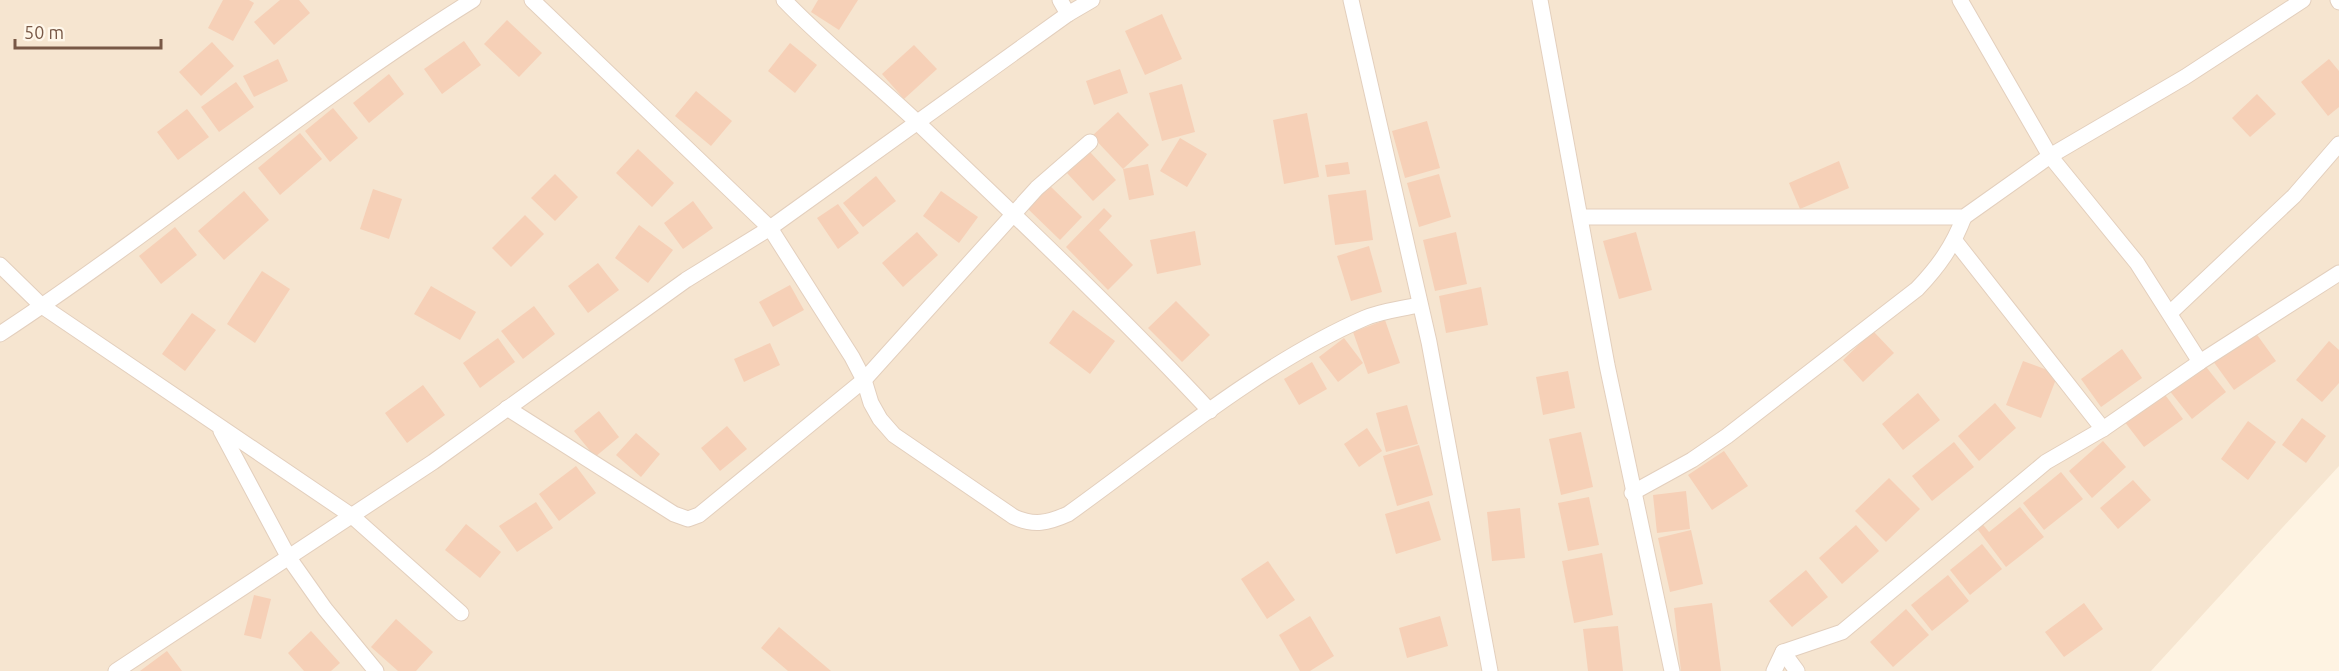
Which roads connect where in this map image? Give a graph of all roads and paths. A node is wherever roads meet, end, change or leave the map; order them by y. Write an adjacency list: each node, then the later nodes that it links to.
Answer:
1 (473, 0): 23 (street)
2 (532, 0): 18 (street)
3 (784, 0): 11 (street)
4 (1060, 0): 10 (street)
5 (1092, 0): 10 (street)
6 (1351, 0): 22 (street)
7 (1540, 0): 16 (street)
8 (1960, 0): 14 (street)
9 (2303, 0): 14 (street)
10 (1068, 14): 11 (street)
11 (917, 122): 15 (street); 18 (street)
12 (1090, 142): 15 (street)
13 (2339, 144): 24 (street)
14 (2050, 156): 17 (street); 24 (street)
15 (1013, 214): 27 (street); 29 (street)
16 (1581, 217): 17 (street); 32 (street)
17 (1964, 217): 19 (street)
18 (770, 228): 27 (street); 28 (street)
19 (1955, 241): 31 (street); 32 (street)
20 (0, 265): 23 (street)
21 (2339, 273): 26 (street)
22 (1418, 305): 29 (street); 39 (street)
23 (42, 306): 25 (street); 30 (street)
24 (2170, 313): 26 (street)
25 (0, 334)
26 (2200, 362): 31 (street)
27 (864, 380): 28 (street); 29 (street)
28 (507, 408): 33 (street)
29 (1210, 411)
30 (219, 428): 33 (street); 34 (street)
31 (2103, 429): 36 (street)
32 (1632, 493): 40 (street)
33 (352, 516): 34 (street); 35 (street)
34 (289, 558): 37 (street); 38 (street)
35 (461, 613)
36 (1783, 652): 41 (street); 42 (street)
37 (116, 671)
38 (376, 671)
39 (1490, 671)
40 (1672, 671)
41 (1774, 671)
42 (1797, 671)

